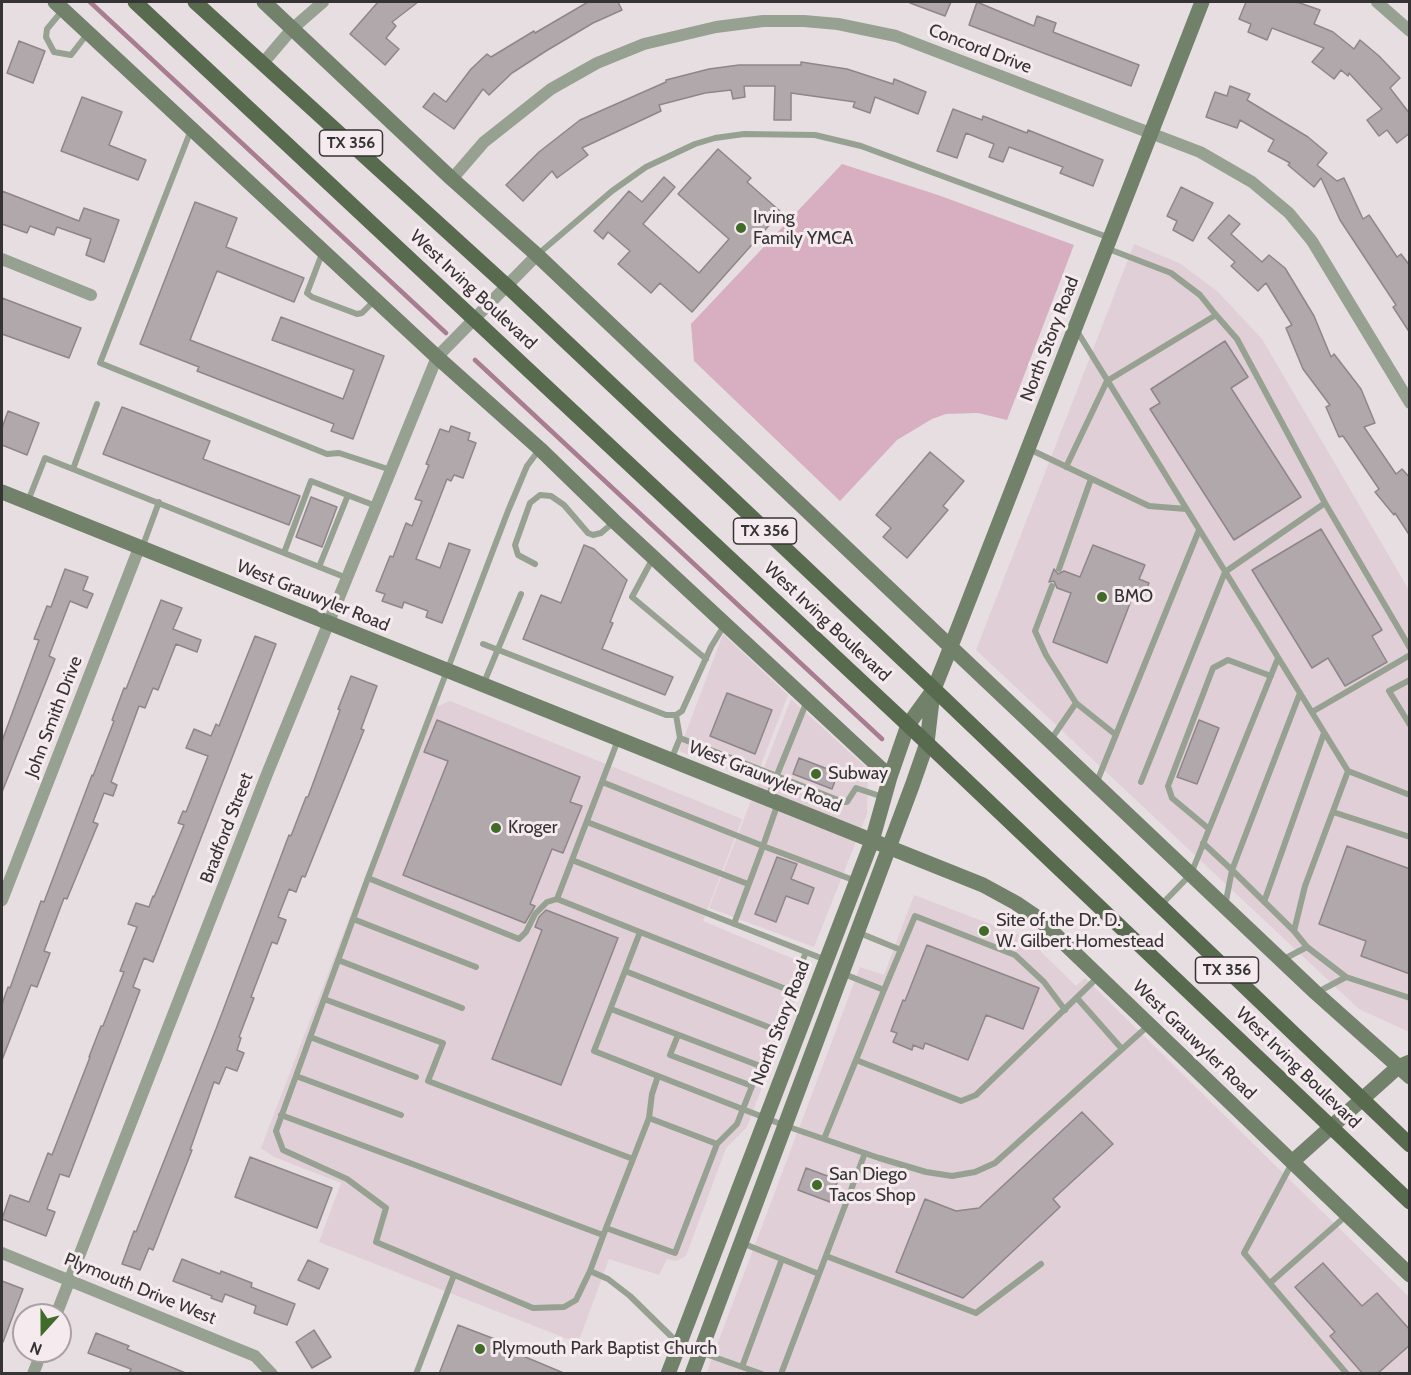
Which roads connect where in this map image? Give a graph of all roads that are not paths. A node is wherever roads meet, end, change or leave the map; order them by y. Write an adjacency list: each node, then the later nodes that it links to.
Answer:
1 (135, 2): 23 (main road, West Irving Boulevard / TX 356)
2 (195, 2): 11 (main road, West Irving Boulevard / TX 356)
3 (264, 2): 8 (main road)
4 (323, 2): 8 (street)
5 (1202, 2): 13 (main road, North Story Road)
6 (1377, 2): 10 (street)
7 (60, 5): 9 (main road); 9 (lane)
8 (292, 29): 11 (street); 14 (main road)
9 (89, 32): 12 (main road)
10 (1410, 32)
11 (263, 63): 19 (main road, West Irving Boulevard / TX 356)
12 (192, 128): 16 (main road); 33 (lane)
13 (1150, 134): 14 (street, Concord Drive); 15 (main road, North Story Road); 28 (street, Concord Drive)
14 (452, 179): 17 (main road)
15 (1108, 243): 17 (lane); 22 (lane); 24 (main road, North Story Road)
16 (323, 250): 21 (main road); 21 (lane)
17 (537, 255): 19 (street); 57 (main road)
18 (2, 259): 20 (street)
19 (506, 285): 23 (street); 67 (main road, West Irving Boulevard / TX 356)
20 (91, 295)
21 (376, 300): 25 (main road)
22 (1215, 315): 26 (lane); 39 (lane)
23 (475, 319): 25 (street); 73 (main road, West Irving Boulevard / TX 356)
24 (1076, 327): 26 (lane); 30 (main road, North Story Road)
25 (437, 357): 29 (main road); 33 (street, Bradford Street)
26 (1107, 381): 31 (lane); 41 (lane)
27 (98, 404): 32 (lane)
28 (1410, 404)
29 (540, 449): 42 (main road); 63 (lane)
30 (1028, 449): 31 (lane); 57 (main road, North Story Road)
31 (1066, 467): 34 (lane)
32 (73, 469): 37 (lane); 38 (lane)
33 (391, 470): 40 (street, Bradford Street)
34 (1091, 479): 41 (lane); 49 (lane)
35 (2, 492): 38 (main road, West Grauwyler Road)
36 (348, 495): 40 (lane); 45 (lane); 48 (lane)
37 (159, 502): 44 (lane); 45 (lane)
38 (27, 503): 44 (main road, West Grauwyler Road)
39 (1325, 503): 50 (lane); 58 (lane)
40 (376, 506): 51 (street, Bradford Street)
41 (1186, 509): 43 (lane)
42 (614, 521): 46 (main road); 47 (lane)
43 (1200, 530): 50 (lane); 76 (lane)
44 (140, 548): 54 (main road, West Grauwyler Road); 106 (street, John Smith Drive)
45 (284, 553): 48 (lane)
46 (653, 557): 55 (main road); 62 (lane)
47 (535, 564)
48 (319, 567): 51 (lane)
49 (1059, 569)
50 (1225, 572): 61 (lane); 86 (lane)
51 (347, 578): 54 (street, Bradford Street)
52 (1052, 586): 70 (lane)
53 (521, 594): 59 (lane)
54 (329, 623): 63 (main road, West Grauwyler Road); 173 (street, Bradford Street)
55 (725, 624): 62 (lane); 69 (main road)
56 (483, 644): 59 (lane)
57 (951, 647): 67 (main road, North Story Road); 79 (main road)
58 (1410, 648)
59 (496, 650): 66 (lane); 72 (lane)
60 (1410, 655): 71 (lane)
61 (1278, 658): 64 (lane); 68 (lane)
62 (706, 659): 72 (lane)
63 (447, 671): 66 (main road, West Grauwyler Road); 102 (lane)
64 (1271, 676): 93 (lane); 93 (lane)
65 (1410, 680): 74 (lane)
66 (483, 685): 78 (main road, West Grauwyler Road)
67 (934, 690): 73 (main road, North Story Road); 80 (main road, North Story Road); 108 (main road, West Irving Boulevard / TX 356)
68 (1299, 693): 71 (lane); 100 (lane)
69 (808, 701): 83 (lane); 84 (main road)
70 (1076, 703): 76 (lane); 79 (lane)
71 (1312, 712): 75 (lane)
72 (676, 715): 77 (lane)
73 (908, 725): 80 (main road, West Irving Boulevard / TX 356); 84 (main road, North Story Road)
74 (1410, 725)
75 (1324, 733): 82 (lane); 107 (lane)
76 (1116, 735): 87 (lane)
77 (680, 738): 81 (lane); 83 (lane)
78 (618, 740): 81 (main road, West Grauwyler Road); 85 (lane)
79 (1050, 741): 87 (main road)
80 (927, 743): 98 (main road, North Story Road); 153 (main road, West Irving Boulevard / TX 356)
81 (671, 760): 90 (main road, West Grauwyler Road)
82 (1348, 771): 88 (lane); 91 (lane)
83 (777, 777): 89 (lane); 90 (lane)
84 (890, 777): 89 (main road, North Story Road)
85 (602, 782): 92 (lane); 97 (lane)
86 (1141, 782)
87 (1096, 784): 101 (main road)
88 (1410, 795)
89 (884, 798): 95 (main road, North Story Road)
90 (773, 801): 95 (main road, West Grauwyler Road); 97 (lane)
91 (1333, 812): 94 (lane); 114 (lane)
92 (587, 822): 99 (lane); 104 (lane)
93 (1209, 829): 96 (lane)
94 (1410, 837)
95 (872, 841): 98 (main road, West Grauwyler Road); 103 (main road, North Story Road)
96 (1203, 843): 100 (lane); 101 (lane)
97 (763, 846): 103 (lane); 104 (lane)
98 (888, 847): 113 (main road, North Story Road); 124 (main road, West Grauwyler Road)
99 (572, 860): 105 (lane); 111 (lane)
100 (1232, 870): 107 (lane); 109 (lane)
101 (1191, 874): 108 (lane); 109 (main road)
102 (368, 878): 105 (lane); 110 (lane)
103 (856, 882): 119 (main road, North Story Road)
104 (748, 884): 111 (lane)
105 (557, 899): 112 (lane)
106 (2, 900)
107 (1264, 902): 114 (lane)
108 (1160, 906): 146 (main road, West Irving Boulevard / TX 356)
109 (1225, 906): 120 (main road)
110 (353, 919): 118 (lane); 121 (lane)
111 (734, 924): 117 (lane)
112 (640, 932): 122 (lane); 127 (lane)
113 (857, 932): 116 (lane); 123 (main road, North Story Road)
114 (1294, 932): 115 (lane)
115 (1307, 947): 120 (lane); 125 (lane)
116 (901, 950): 126 (lane); 134 (lane)
117 (806, 952): 119 (lane); 127 (lane)
118 (338, 960): 130 (lane); 132 (lane)
119 (826, 960): 151 (main road, North Story Road)
120 (1282, 960): 128 (main road)
121 (476, 967)
122 (625, 971): 127 (lane); 133 (lane)
123 (842, 973): 126 (lane); 152 (main road, North Story Road)
124 (1099, 976): 131 (lane); 135 (main road, West Grauwyler Road)
125 (1346, 977): 128 (lane); 129 (lane)
126 (884, 990): 139 (lane)
127 (791, 991)
128 (1316, 993): 140 (main road)
129 (1410, 998)
130 (324, 999): 137 (lane); 158 (lane)
131 (1077, 999): 134 (lane); 138 (lane)
132 (462, 1008)
133 (611, 1009): 136 (lane); 142 (lane)
134 (1065, 1010): 139 (lane)
135 (1149, 1024): 138 (lane); 159 (main road, West Grauwyler Road)
136 (678, 1035): 145 (lane); 145 (lane)
137 (310, 1037): 141 (lane); 143 (lane)
138 (1122, 1049): 157 (lane)
139 (856, 1060): 154 (lane)
140 (1404, 1064): 144 (main road); 146 (main road)
141 (296, 1076): 148 (lane); 149 (lane)
142 (658, 1076): 147 (lane); 150 (lane)
143 (416, 1077)
144 (1410, 1077)
145 (752, 1086): 147 (lane)
146 (1363, 1099): 153 (main road); 156 (main road, West Irving Boulevard / TX 356)
147 (743, 1109): 151 (lane); 155 (lane)
148 (281, 1115): 163 (lane); 171 (lane)
149 (401, 1115)
150 (649, 1118): 155 (lane); 158 (lane)
151 (766, 1118): 152 (lane); 176 (main road, North Story Road)
152 (786, 1126): 154 (lane); 164 (main road, North Story Road)
153 (1331, 1126): 159 (main road); 160 (main road, West Irving Boulevard / TX 356)
154 (824, 1139): 157 (lane)
155 (717, 1144): 162 (lane)
156 (1410, 1145)
157 (865, 1153): 166 (lane)
158 (633, 1159): 162 (lane)
159 (1292, 1162): 161 (main road); 174 (lane)
160 (1410, 1202)
161 (1347, 1215): 172 (main road); 174 (lane)
162 (606, 1228): 163 (lane)
163 (603, 1235): 169 (lane)
164 (741, 1243): 167 (lane); 177 (main road, North Story Road)
165 (2, 1253): 173 (street, Plymouth Drive West)
166 (826, 1256): 168 (lane); 170 (lane)
167 (782, 1259): 170 (lane); 178 (lane)
168 (1041, 1264)
169 (590, 1271): 171 (lane); 176 (lane)
170 (819, 1274): 184 (lane)
171 (454, 1275): 180 (lane)
172 (1410, 1275)
173 (69, 1280): 175 (street, Bradford Street); 179 (street, Plymouth Drive West)
174 (1270, 1283): 185 (lane)
175 (60, 1303)
176 (680, 1344): 177 (main road); 181 (main road, North Story Road)
177 (700, 1352): 178 (lane); 182 (main road, North Story Road)
178 (742, 1366): 183 (lane)
179 (272, 1374)
180 (416, 1374)
181 (669, 1374)
182 (692, 1374)
183 (762, 1374)
184 (781, 1374)
185 (1347, 1374)

